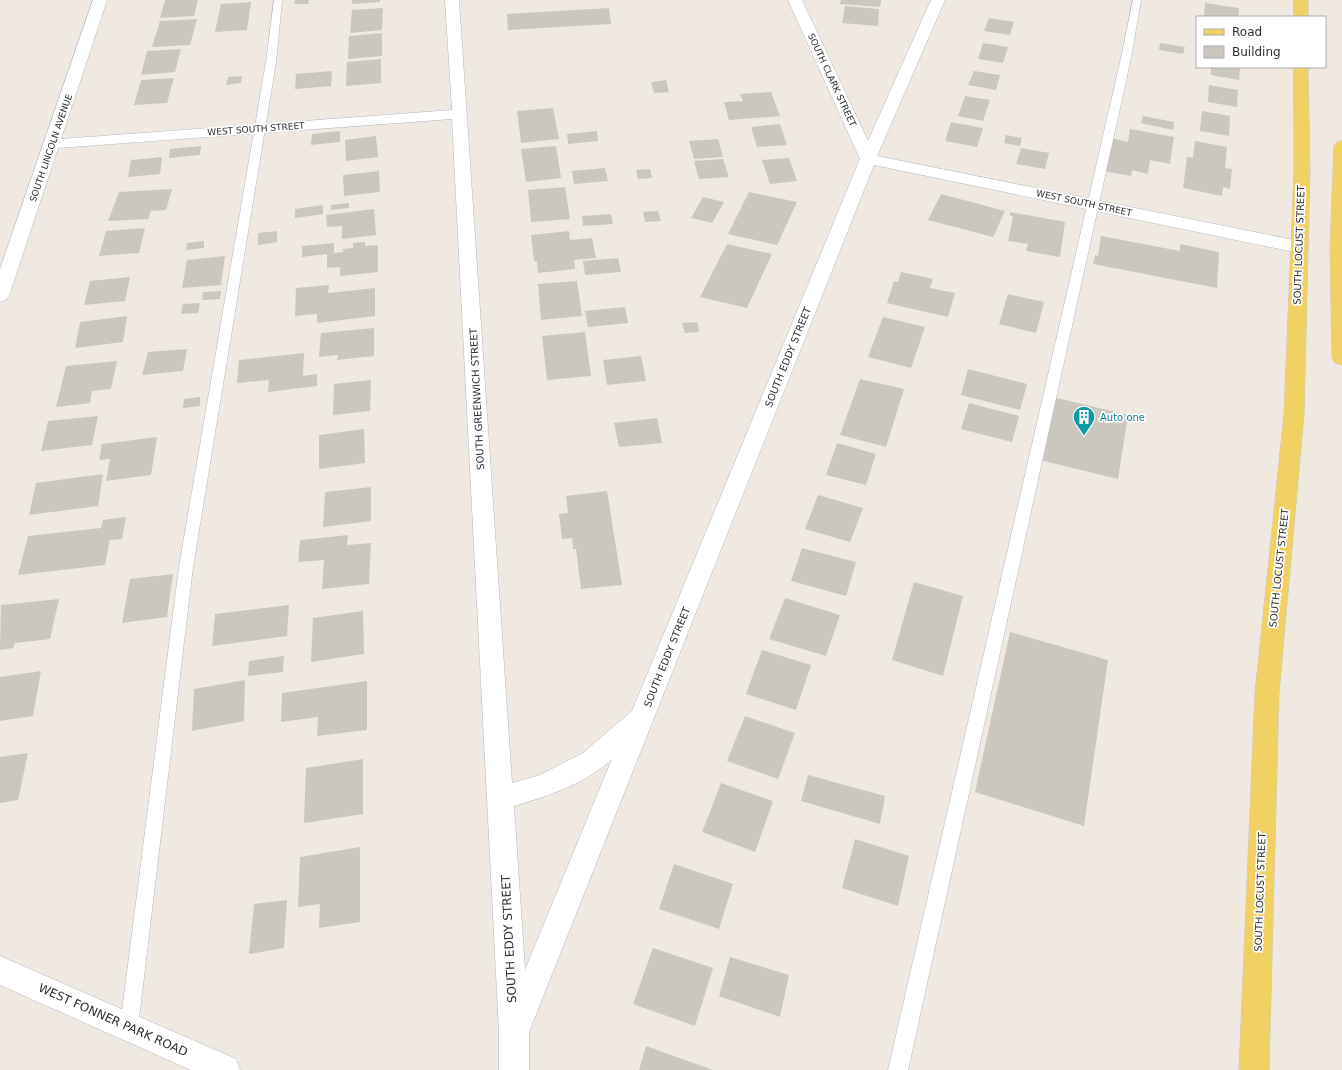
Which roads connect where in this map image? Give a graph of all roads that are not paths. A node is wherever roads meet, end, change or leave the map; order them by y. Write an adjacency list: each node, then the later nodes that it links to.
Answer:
1 (100, 0): 12 (street, SOUTH LINCOLN AVENUE)
2 (278, 0): 11 (lane)
3 (452, 0): 10 (street, SOUTH GREENWICH STREET)
4 (795, 0): 14 (street, SOUTH CLARK STREET)
5 (938, 0): 14 (street, SOUTH EDDY STREET)
6 (1137, 0): 15 (lane)
7 (1301, 0): 8 (main road)
8 (1301, 16)
9 (1301, 68): 16 (main road, SOUTH LOCUST STREET)
10 (460, 114): 11 (street, WEST SOUTH STREET); 21 (street, SOUTH GREENWICH STREET)
11 (260, 128): 12 (street, WEST SOUTH STREET); 23 (lane)
12 (52, 144): 17 (street, SOUTH LINCOLN AVENUE)
13 (1342, 146): 18 (main road)
14 (868, 159): 15 (street, WEST SOUTH STREET); 20 (street, SOUTH EDDY STREET)
15 (1092, 205): 16 (street, WEST SOUTH STREET); 27 (lane)
16 (1299, 247): 28 (main road, SOUTH LOCUST STREET)
17 (0, 296)
18 (1342, 354): 19 (main road)
19 (1342, 358)
20 (643, 715): 21 (street, SOUTH EDDY STREET); 24 (street, SOUTH EDDY STREET)
21 (501, 798): 24 (street, SOUTH EDDY STREET)
22 (0, 970): 23 (street, WEST FONNER PARK ROAD)
23 (129, 1027): 25 (street, WEST FONNER PARK ROAD)
24 (514, 1032): 26 (street, SOUTH EDDY STREET)
25 (225, 1070)
26 (514, 1070)
27 (898, 1070)
28 (1254, 1070)

